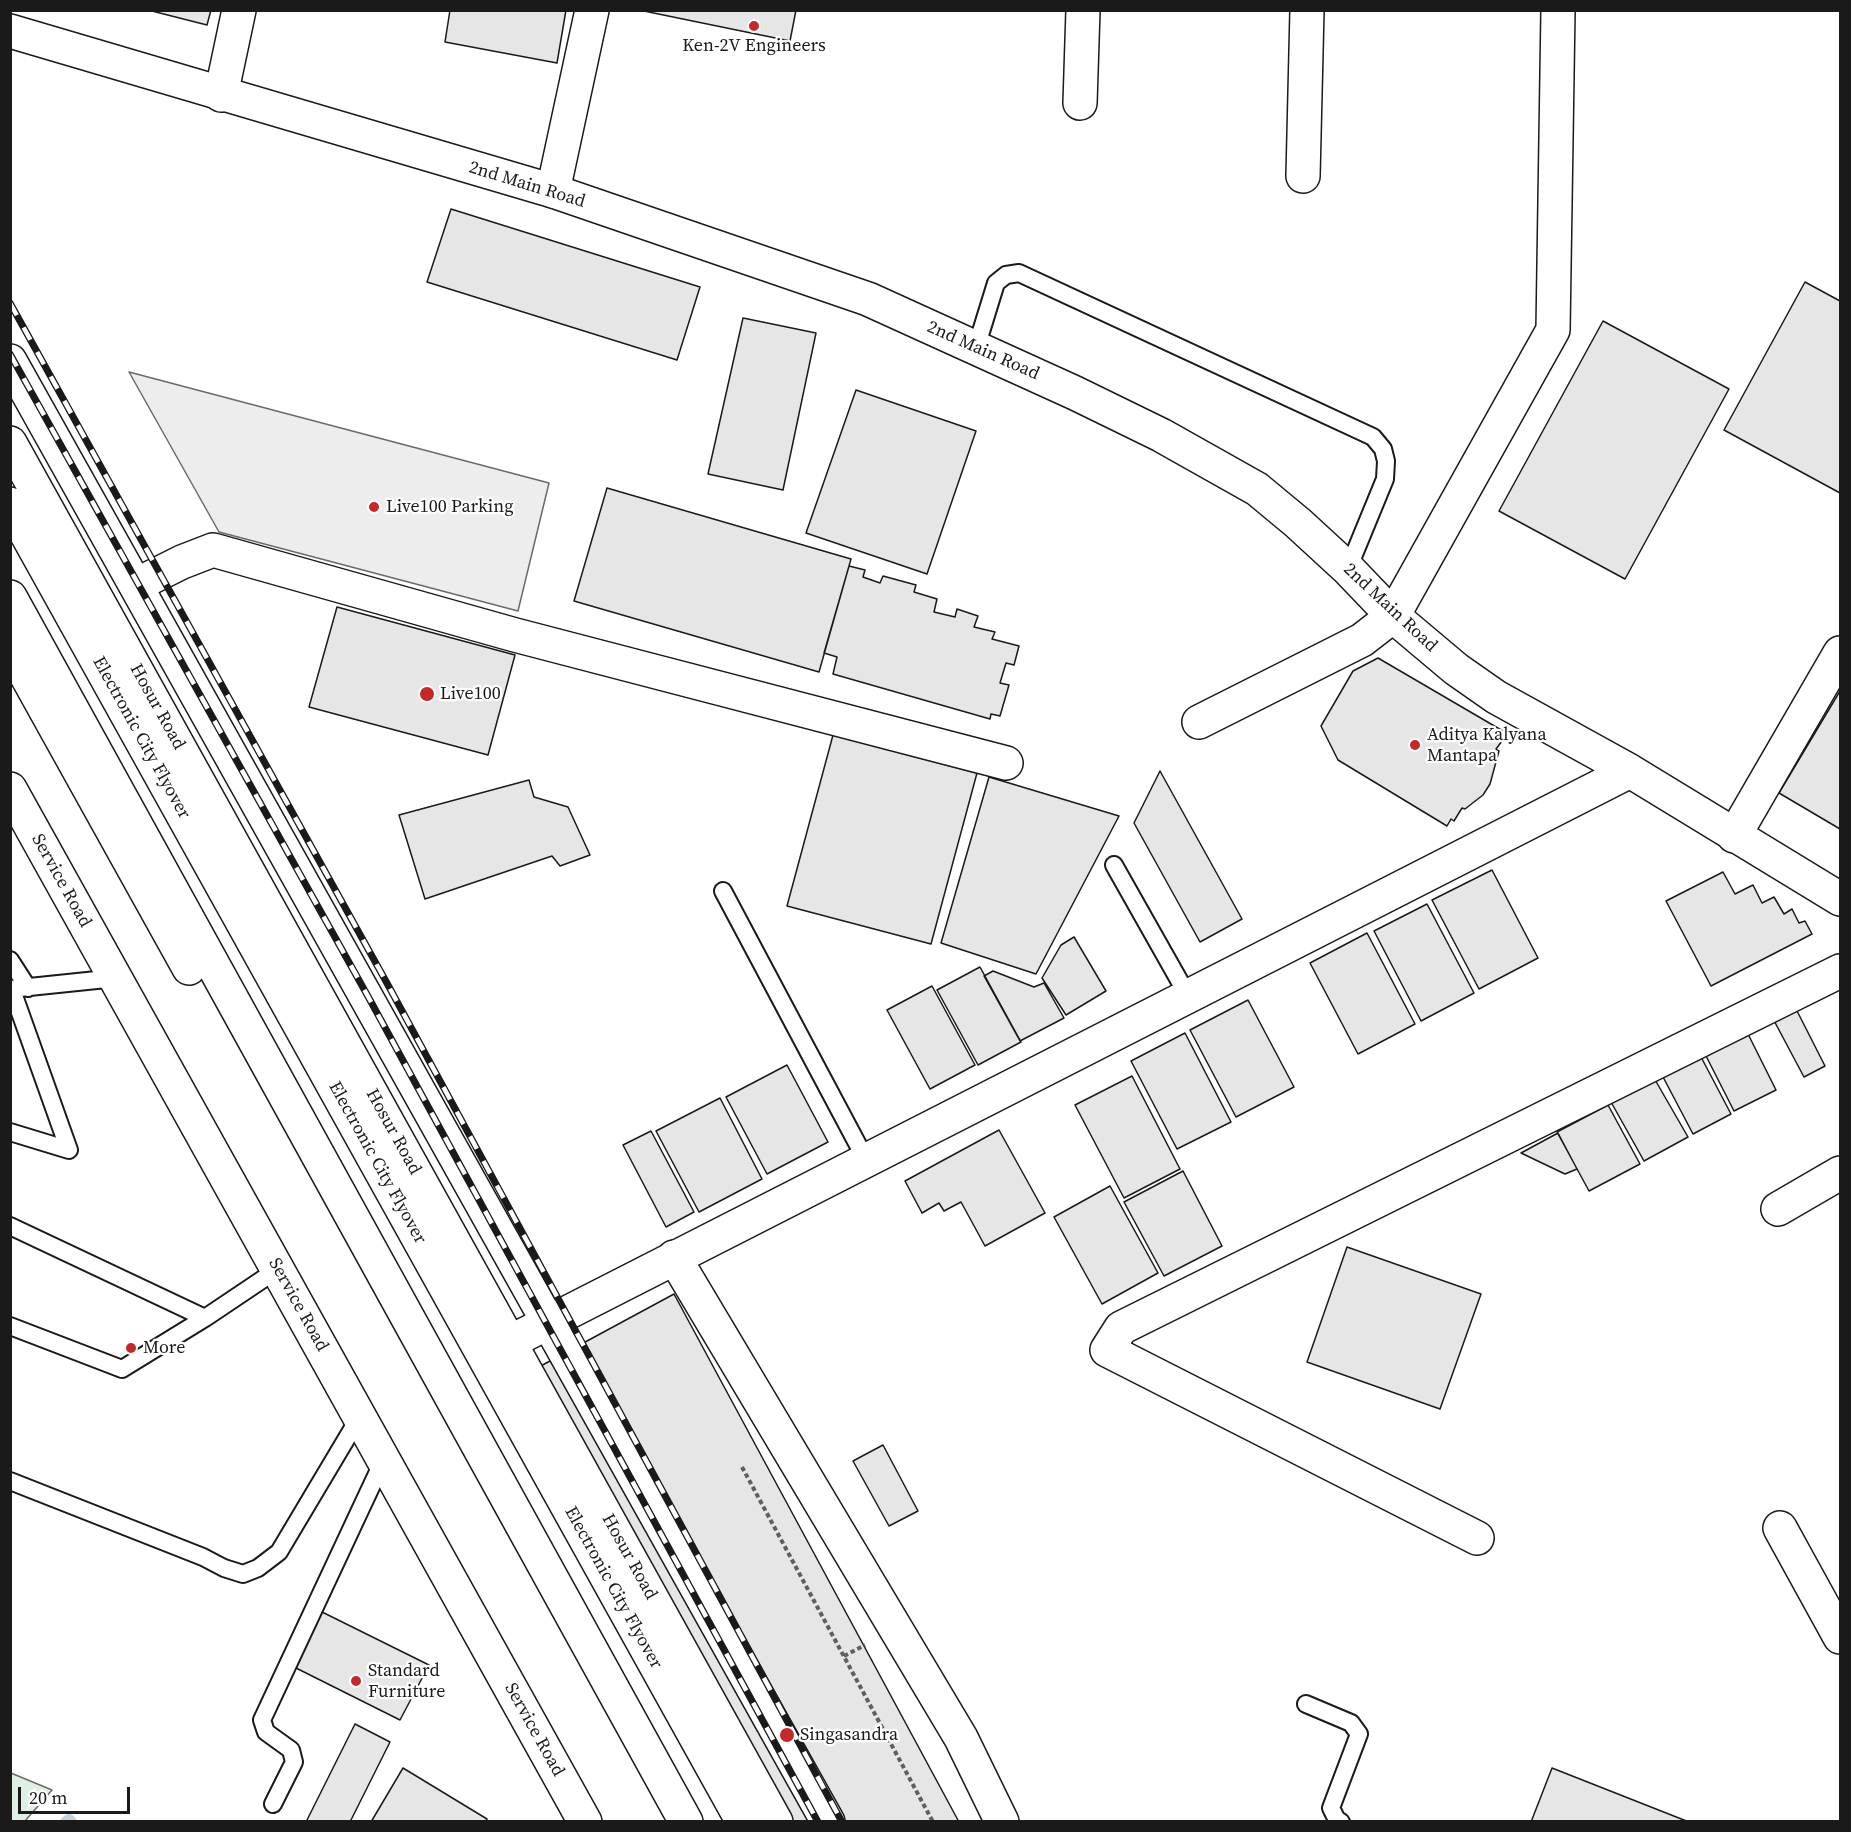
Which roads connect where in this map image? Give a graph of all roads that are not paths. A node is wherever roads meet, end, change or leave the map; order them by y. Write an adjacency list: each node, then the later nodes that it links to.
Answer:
1 (239, 10): 7 (main road)
2 (592, 10): 10 (main road)
3 (1083, 10): 8 (main road)
4 (1307, 10): 9 (main road)
5 (1558, 10): 18 (main road)
6 (10, 31): 7 (main road, 2nd Main Road)
7 (220, 95): 10 (main road, 2nd Main Road)
8 (1080, 103)
9 (1303, 176)
10 (553, 191): 11 (main road, 2nd Main Road)
11 (976, 348): 15 (main road, 2nd Main Road); 15 (lane)
12 (10, 361): 16 (main road)
13 (10, 443): 44 (main road, Hosur Road)
14 (10, 504): 56 (main road, Electronic City Flyover)
15 (1348, 569): 18 (main road, 2nd Main Road)
16 (136, 585): 22 (main road); 42 (main road)
17 (10, 597): 55 (main road)
18 (1393, 616): 21 (main road); 23 (main road, 2nd Main Road)
19 (10, 646): 54 (main road)
20 (1840, 653): 25 (main road)
21 (1199, 722)
22 (1006, 763)
23 (1630, 771): 25 (main road, 2nd Main Road); 33 (main road)
24 (10, 789): 31 (main road, Service Road)
25 (1734, 836): 28 (main road, 2nd Main Road)
26 (1114, 865): 33 (lane)
27 (723, 891): 35 (lane)
28 (1840, 899)
29 (10, 960): 32 (lane)
30 (1840, 971): 49 (main road)
31 (116, 978): 32 (lane); 40 (main road, Service Road)
32 (17, 989): 34 (lane)
33 (1188, 996): 35 (main road)
34 (10, 1132)
35 (866, 1160): 39 (main road)
36 (1840, 1173): 37 (main road)
37 (1778, 1209)
38 (10, 1226): 41 (lane)
39 (674, 1257): 42 (main road); 59 (main road)
40 (278, 1269): 41 (lane); 45 (main road, Service Road)
41 (205, 1318): 43 (lane)
42 (548, 1322): 44 (main road); 58 (main road)
43 (10, 1326)
44 (510, 1342): 57 (main road, Hosur Road)
45 (360, 1416): 46 (main road, Service Road); 47 (lane)
46 (384, 1459): 52 (lane); 53 (main road, Service Road)
47 (10, 1481)
48 (1780, 1528): 50 (main road)
49 (1477, 1538)
50 (1840, 1637)
51 (1306, 1704): 60 (lane)
52 (273, 1804)
53 (585, 1821)
54 (664, 1821)
55 (686, 1821)
56 (743, 1821)
57 (776, 1821)
58 (828, 1821)
59 (1002, 1821)
60 (1341, 1821)

